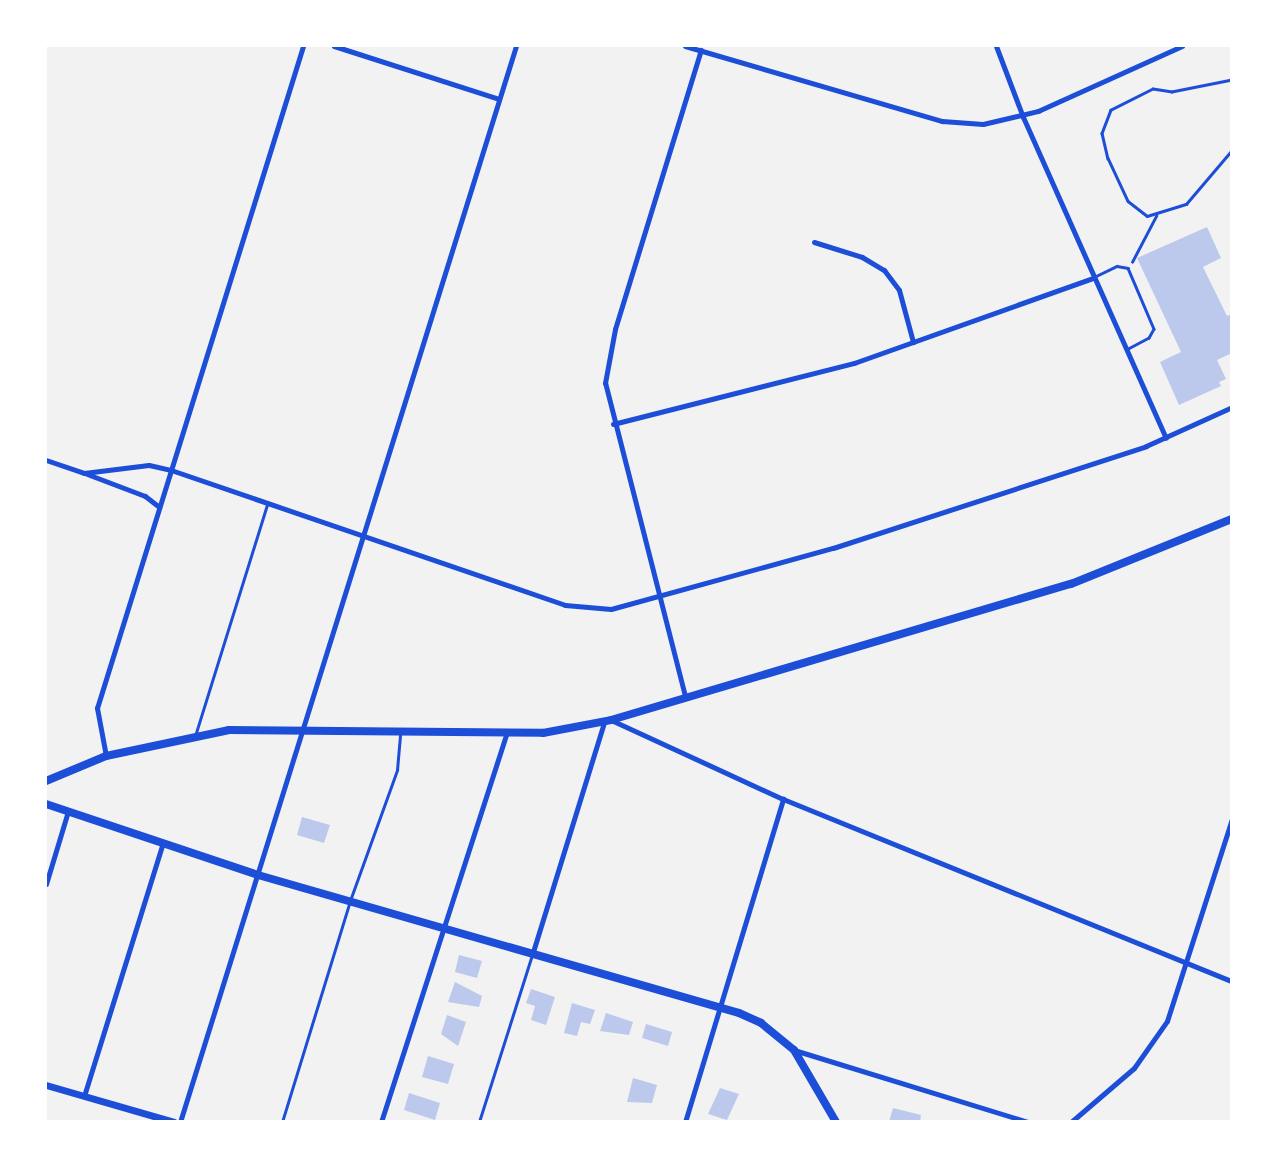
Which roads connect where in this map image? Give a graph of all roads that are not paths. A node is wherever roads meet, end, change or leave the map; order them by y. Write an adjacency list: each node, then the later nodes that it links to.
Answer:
1 (303, 46): 18 (street)
2 (334, 46): 8 (street)
3 (516, 46): 8 (street)
4 (685, 46): 7 (street)
5 (996, 46): 9 (street)
6 (1182, 46): 9 (street)
7 (701, 50): 9 (street); 15 (street)
8 (499, 99): 23 (street)
9 (1023, 117): 11 (street)
10 (814, 242): 12 (street)
11 (1093, 278): 12 (street); 13 (street); 13 (lane)
12 (914, 342): 15 (street)
13 (1125, 350): 16 (street)
14 (1231, 407): 16 (street)
15 (613, 424): 24 (street)
16 (1166, 438): 24 (street)
17 (46, 460): 19 (street)
18 (170, 470): 19 (street); 20 (street); 21 (street)
19 (84, 473): 21 (street)
20 (268, 500): 23 (street); 30 (lane)
21 (159, 507): 31 (street)
22 (1231, 519): 25 (main road)
23 (365, 534): 24 (street); 27 (street)
24 (658, 598): 25 (street)
25 (685, 696): 26 (main road)
26 (608, 721): 29 (main road); 33 (street); 42 (street)
27 (304, 731): 28 (main road); 30 (main road); 38 (street)
28 (400, 732): 29 (main road); 40 (lane)
29 (507, 733): 41 (street)
30 (195, 736): 31 (main road)
31 (106, 756): 32 (main road)
32 (46, 781)
33 (783, 799): 43 (street); 45 (street)
34 (46, 804): 35 (main road)
35 (68, 811): 37 (main road); 39 (street)
36 (1231, 818): 43 (street)
37 (163, 843): 38 (main road); 48 (street)
38 (258, 874): 40 (main road); 50 (street)
39 (46, 884)
40 (350, 901): 41 (main road); 51 (lane)
41 (443, 928): 42 (main road); 52 (street)
42 (532, 955): 45 (main road); 53 (lane)
43 (1186, 962): 44 (street); 57 (street)
44 (1231, 981)
45 (721, 1008): 46 (main road); 54 (street)
46 (794, 1050): 55 (main road); 56 (street)
47 (46, 1085): 48 (street)
48 (84, 1096): 49 (street)
49 (174, 1122)
50 (180, 1122)
51 (282, 1122)
52 (381, 1122)
53 (480, 1122)
54 (685, 1122)
55 (836, 1122)
56 (1028, 1122)
57 (1071, 1122)

